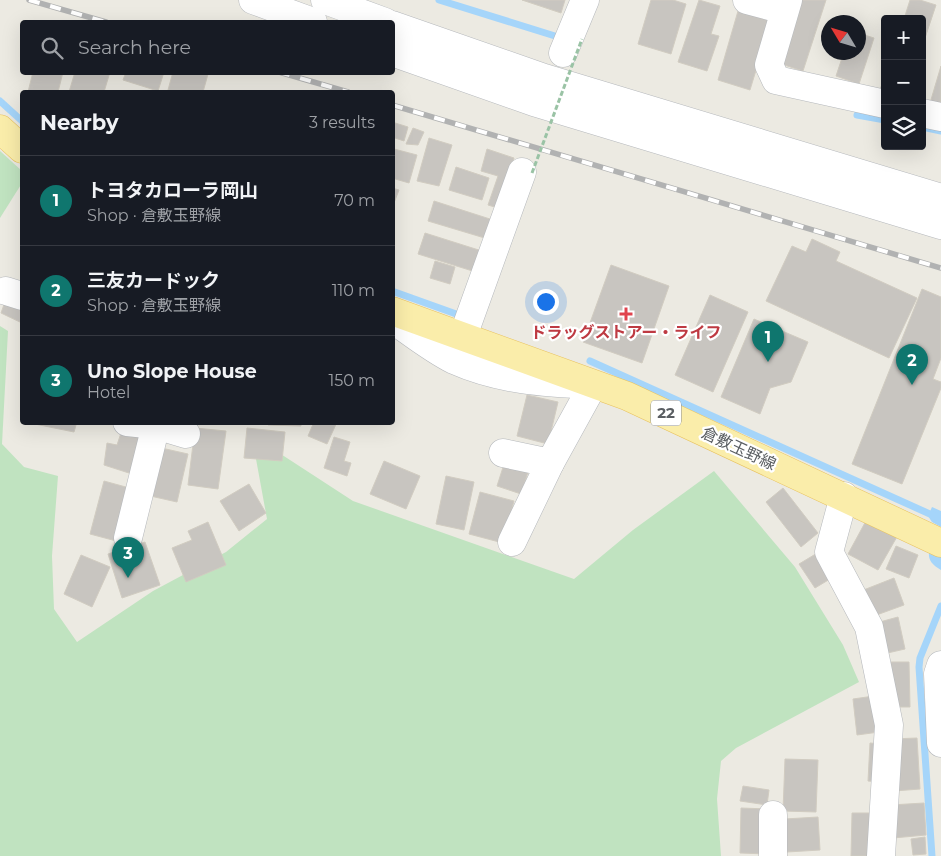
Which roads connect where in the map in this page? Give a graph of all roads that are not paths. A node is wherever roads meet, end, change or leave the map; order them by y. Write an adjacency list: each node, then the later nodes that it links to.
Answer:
1 (253, 0): 6 (street)
2 (325, 0): 7 (street)
3 (585, 0): 9 (street)
4 (747, 0): 5 (street)
5 (786, 5): 11 (street)
6 (308, 20)
7 (380, 20)
8 (395, 26): 17 (street)
9 (572, 46)
10 (395, 53): 18 (street)
11 (881, 103)
12 (926, 114): 13 (street)
13 (941, 117)
14 (0, 129): 15 (main road)
15 (20, 147)
16 (527, 173): 21 (street)
17 (941, 198)
18 (941, 225)
19 (395, 312): 21 (main road, 倉敷玉野線 / 22)
20 (395, 321): 22 (street)
21 (463, 336): 22 (main road, 倉敷玉野線 / 22)
22 (593, 385): 26 (street); 27 (main road, 倉敷玉野線 / 22)
23 (156, 425): 24 (street); 28 (street)
24 (186, 434)
25 (502, 453): 26 (street)
26 (550, 463): 30 (street)
27 (844, 496): 29 (main road, 倉敷玉野線 / 22); 35 (street)
28 (128, 538)
29 (936, 540)
30 (512, 542)
31 (941, 665): 32 (street)
32 (941, 742)
33 (773, 815): 34 (street)
34 (773, 856)
35 (881, 856)

